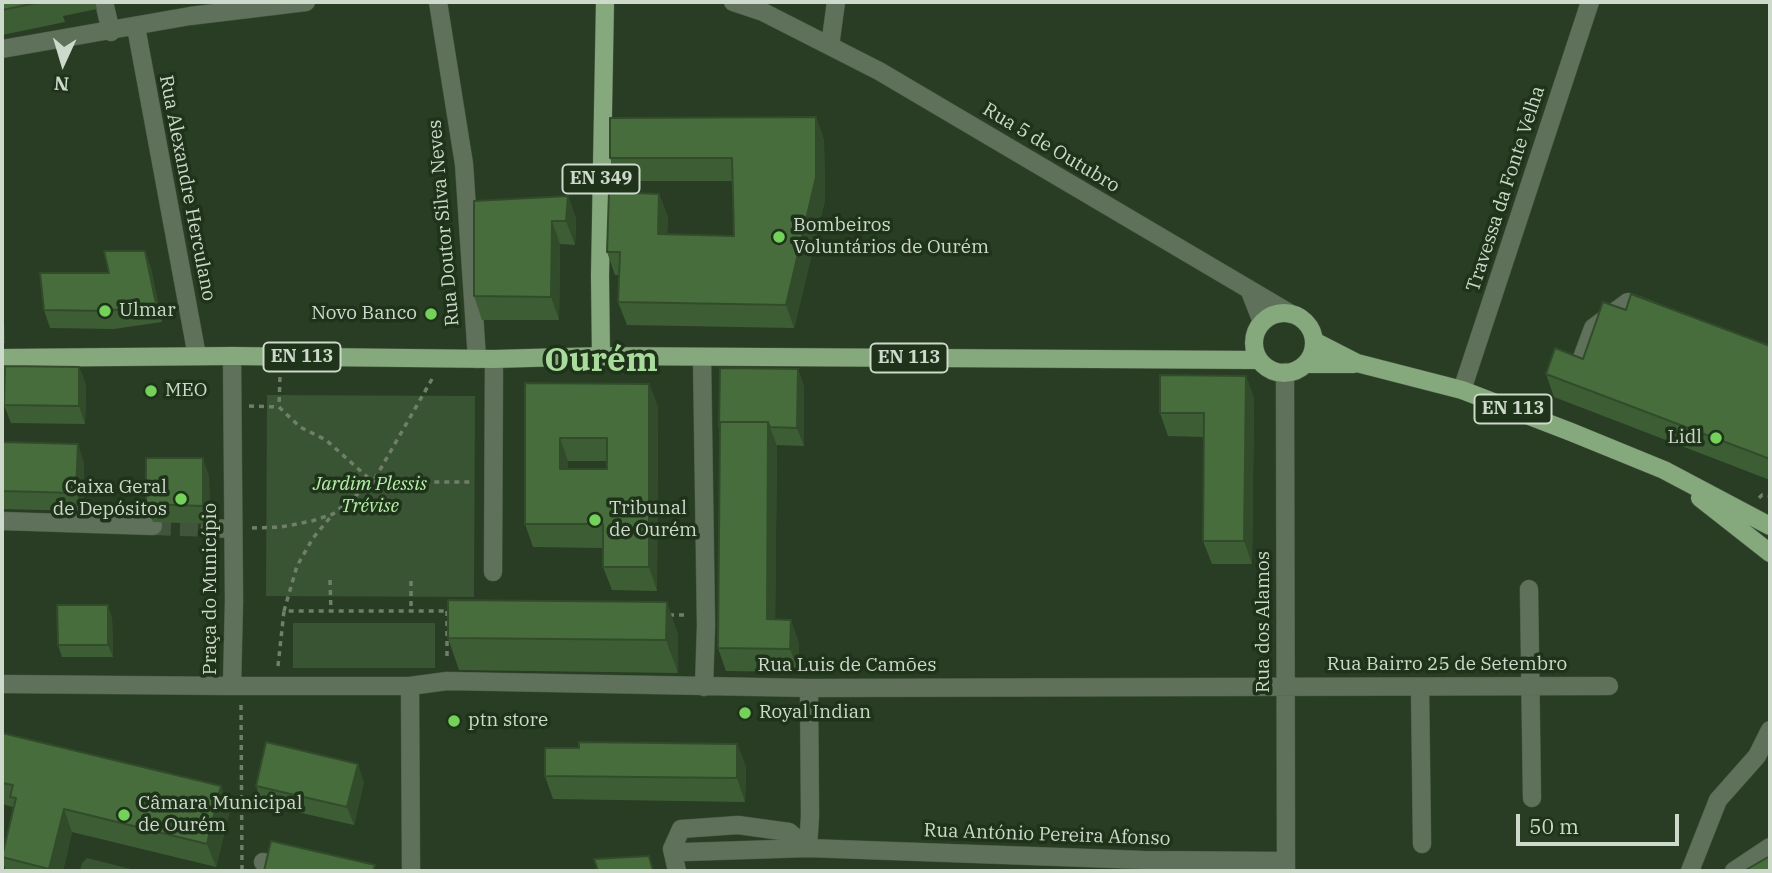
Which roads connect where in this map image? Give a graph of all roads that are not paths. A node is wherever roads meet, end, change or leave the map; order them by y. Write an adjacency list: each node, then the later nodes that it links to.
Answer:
1 (104, 2): 9 (street)
2 (306, 2): 8 (street)
3 (438, 2): 22 (street, Rua Doutor Silva Neves)
4 (605, 2): 19 (main road, EN 349)
5 (733, 2): 10 (street, Rua 5 de Outubro)
6 (836, 2): 10 (street)
7 (1590, 2): 29 (street, Travessa da Fonte Velha)
8 (136, 26): 9 (street); 17 (street, Rua Alexandre Herculano)
9 (111, 32): 11 (street)
10 (830, 46): 12 (street, Rua 5 de Outubro)
11 (2, 49)
12 (1249, 289): 13 (street, Rua 5 de Outubro); 15 (street)
13 (1291, 314): 15 (main road); 16 (main road, EN 113)
14 (1667, 317): 27 (street)
15 (1258, 330): 23 (main road); 24 (main road)
16 (1314, 341): 25 (main road, EN 113); 26 (main road)
17 (197, 356): 18 (main road, EN 113); 21 (main road, EN 113)
18 (232, 356): 22 (main road, EN 113); 35 (street, Praça do Município)
19 (601, 356): 20 (main road, EN 113); 22 (main road, EN 113)
20 (702, 357): 23 (main road, EN 113); 43 (street)
21 (2, 358)
22 (485, 359): 37 (street, Rua Doutor Silva Neves)
23 (1217, 360): 24 (main road, EN 113)
24 (1259, 360): 28 (main road, EN 113)
25 (1357, 363): 26 (main road, EN 113); 29 (main road, EN 113)
26 (1305, 365): 28 (main road, EN 113)
27 (1579, 366)
28 (1285, 372): 44 (street, Rua dos Alamos)
29 (1462, 390): 30 (main road, EN 113)
30 (1664, 470): 33 (main road, EN 113); 36 (main road, EN 113)
31 (2, 521): 32 (street)
32 (153, 526)
33 (1770, 526)
34 (210, 528): 35 (street)
35 (232, 529): 47 (street, Praça do Município)
36 (1770, 553)
37 (493, 572)
38 (1529, 589): 41 (street)
39 (2, 684): 47 (street)
40 (410, 686): 43 (street, Rua Luis de Camões); 47 (street, Praça do Município); 57 (street)
41 (1531, 686): 42 (street, Rua Bairro 25 de Setembro); 45 (street, Rua Bairro 25 de Setembro); 49 (street)
42 (1609, 686)
43 (704, 687): 46 (street, Rua Luis de Camões)
44 (1285, 687): 45 (street, Rua Bairro 25 de Setembro); 46 (street, Rua Luis de Camões); 55 (street, Rua dos Alamos)
45 (1420, 687): 50 (street)
46 (809, 688): 52 (street)
47 (237, 693)
48 (1770, 730): 59 (street)
49 (1532, 798)
50 (1422, 844)
51 (1770, 847): 60 (street)
52 (808, 848): 53 (street, Rua António Pereira Afonso); 53 (street); 55 (street, Rua António Pereira Afonso)
53 (671, 849): 58 (street)
54 (263, 862): 56 (street)
55 (1285, 866)
56 (299, 871)
57 (411, 871)
58 (677, 871)
59 (1689, 871)
60 (1734, 871)

